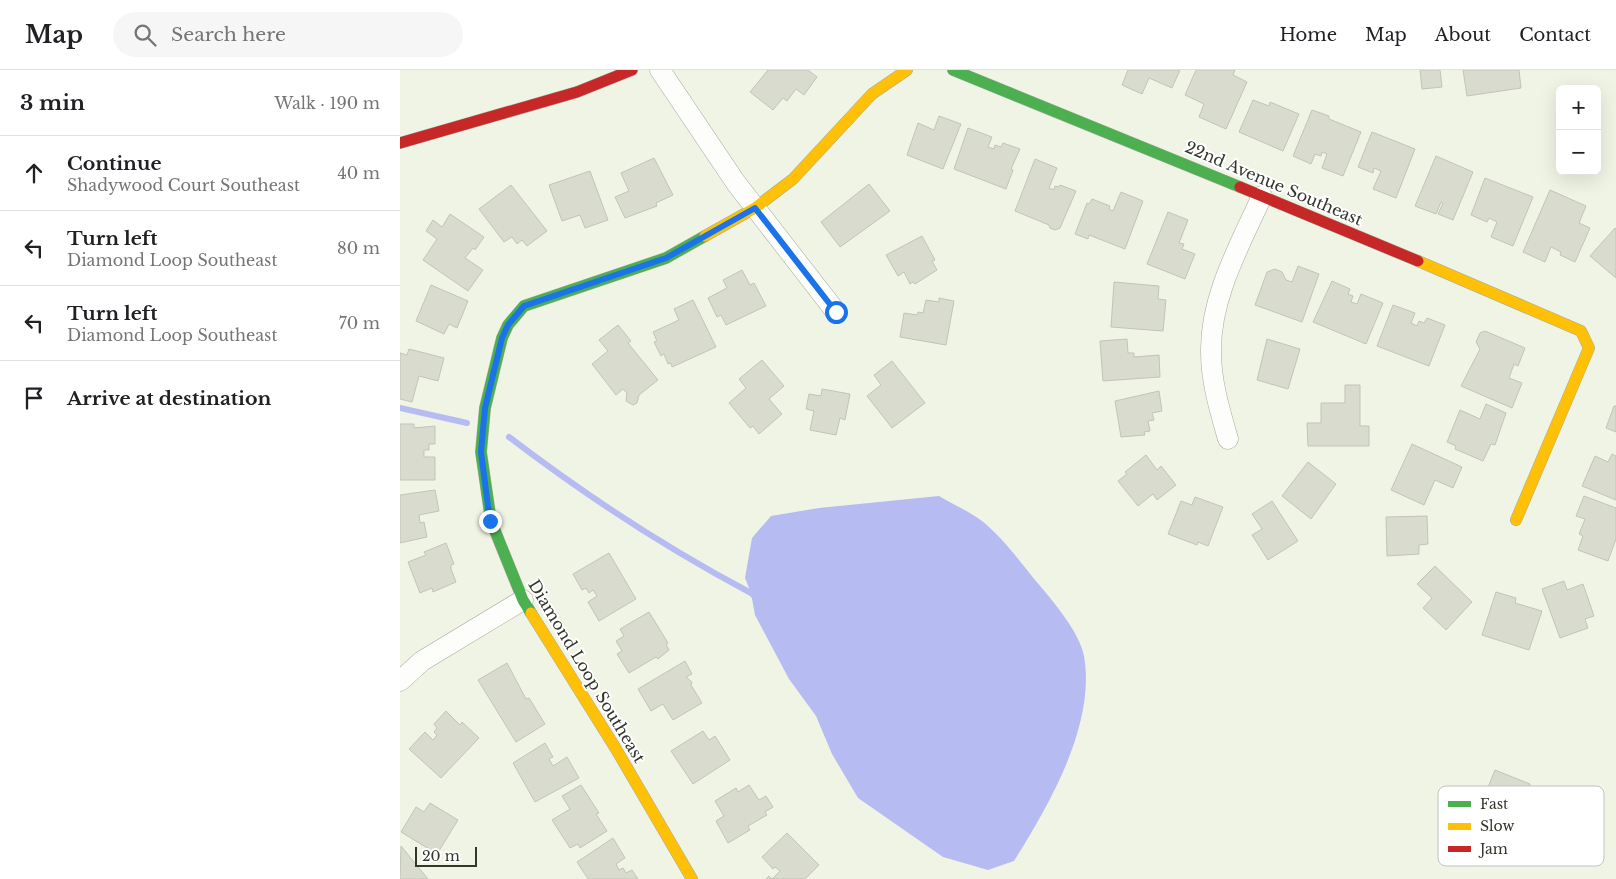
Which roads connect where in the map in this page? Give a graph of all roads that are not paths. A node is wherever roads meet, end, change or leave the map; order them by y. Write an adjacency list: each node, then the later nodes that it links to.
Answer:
1 (632, 70): 5 (street)
2 (660, 70): 7 (street)
3 (907, 70): 7 (street, Diamond Loop Southeast)
4 (953, 70): 6 (street, 22nd Avenue Southeast)
5 (400, 143)
6 (1262, 196): 9 (street); 10 (street, 22nd Avenue Southeast)
7 (755, 208): 8 (street); 11 (street, Diamond Loop Southeast)
8 (836, 312)
9 (1228, 439)
10 (1516, 520)
11 (523, 600): 12 (street); 13 (street, Diamond Loop Southeast)
12 (400, 682)
13 (692, 879)

